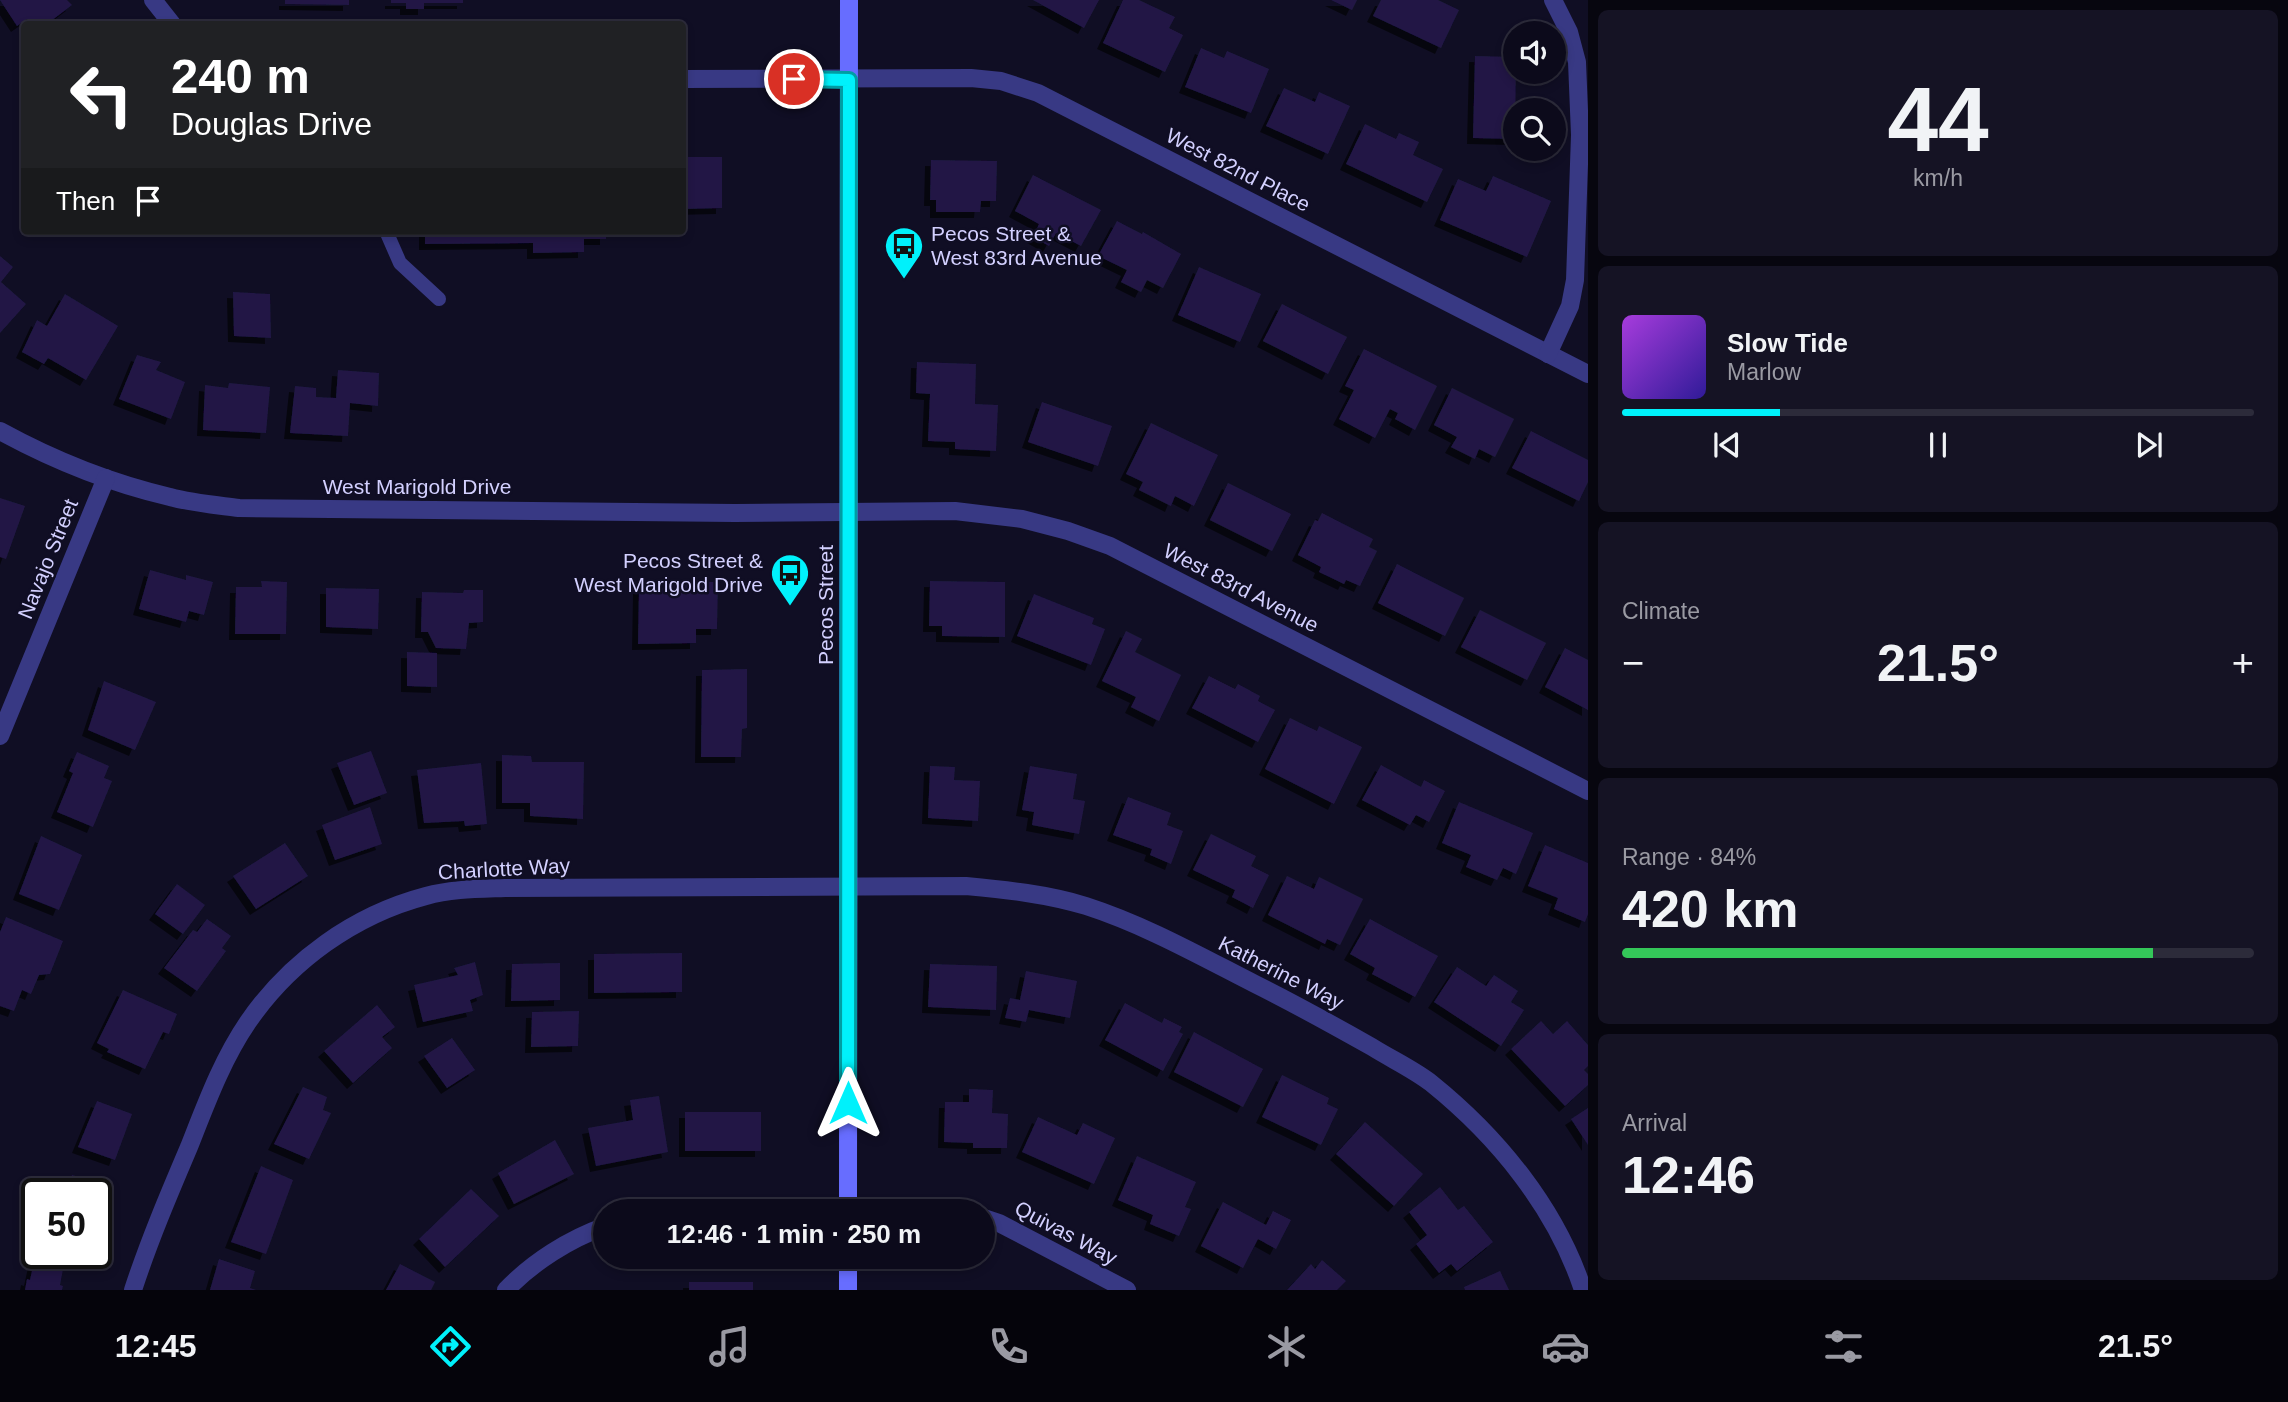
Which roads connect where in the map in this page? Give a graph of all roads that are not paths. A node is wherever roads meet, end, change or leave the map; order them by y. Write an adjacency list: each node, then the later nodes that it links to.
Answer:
1 (153, 0): 4 (street)
2 (849, 0): 6 (main road, Pecos Street)
3 (1553, 0): 9 (street)
4 (170, 21)
5 (686, 79): 6 (street, West 82nd Place)
6 (849, 80): 9 (street, West 82nd Place); 13 (main road, Pecos Street)
7 (388, 235): 8 (lane)
8 (439, 299)
9 (1548, 354): 10 (street, West 82nd Place)
10 (1588, 374)
11 (0, 431): 12 (street, West Marigold Drive)
12 (106, 478): 13 (street, West Marigold Drive); 14 (street, Navajo Street)
13 (849, 512): 15 (street, West 83rd Avenue); 16 (main road, Pecos Street)
14 (0, 736)
15 (1588, 791)
16 (848, 887): 17 (main road, Pecos Street); 21 (street, Charlotte Way); 25 (street, Katherine Way)
17 (848, 1199)
18 (995, 1222): 24 (street, Quivas Way)
19 (593, 1231): 22 (street)
20 (848, 1269): 23 (main road)
21 (133, 1290)
22 (506, 1290)
23 (848, 1290)
24 (1127, 1290)
25 (1583, 1290)

